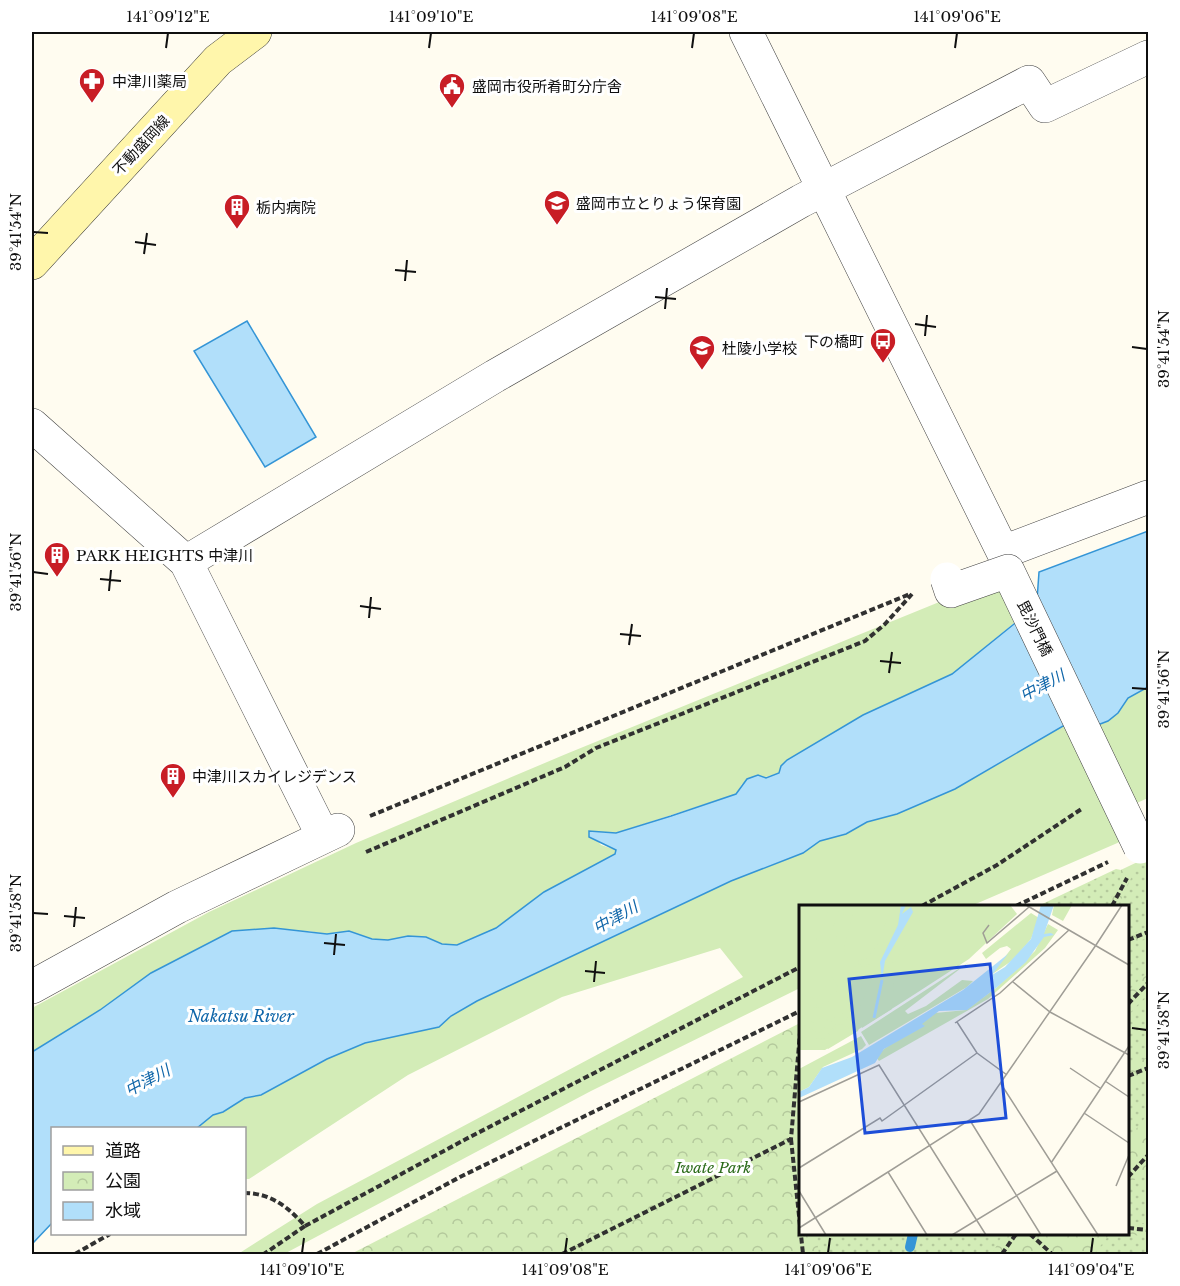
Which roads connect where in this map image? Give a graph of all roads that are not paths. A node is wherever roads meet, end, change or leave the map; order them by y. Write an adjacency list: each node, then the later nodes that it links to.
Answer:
1 (255, 32): 5 (main road, 不動盛岡線)
2 (746, 32): 4 (street)
3 (1149, 57): 4 (street)
4 (824, 188): 7 (street); 8 (street)
5 (32, 264)
6 (32, 425): 8 (street)
7 (1149, 497)
8 (186, 562): 11 (street)
9 (947, 579): 10 (street, 毘沙門橋, bridge)
10 (1140, 847)
11 (32, 987)

